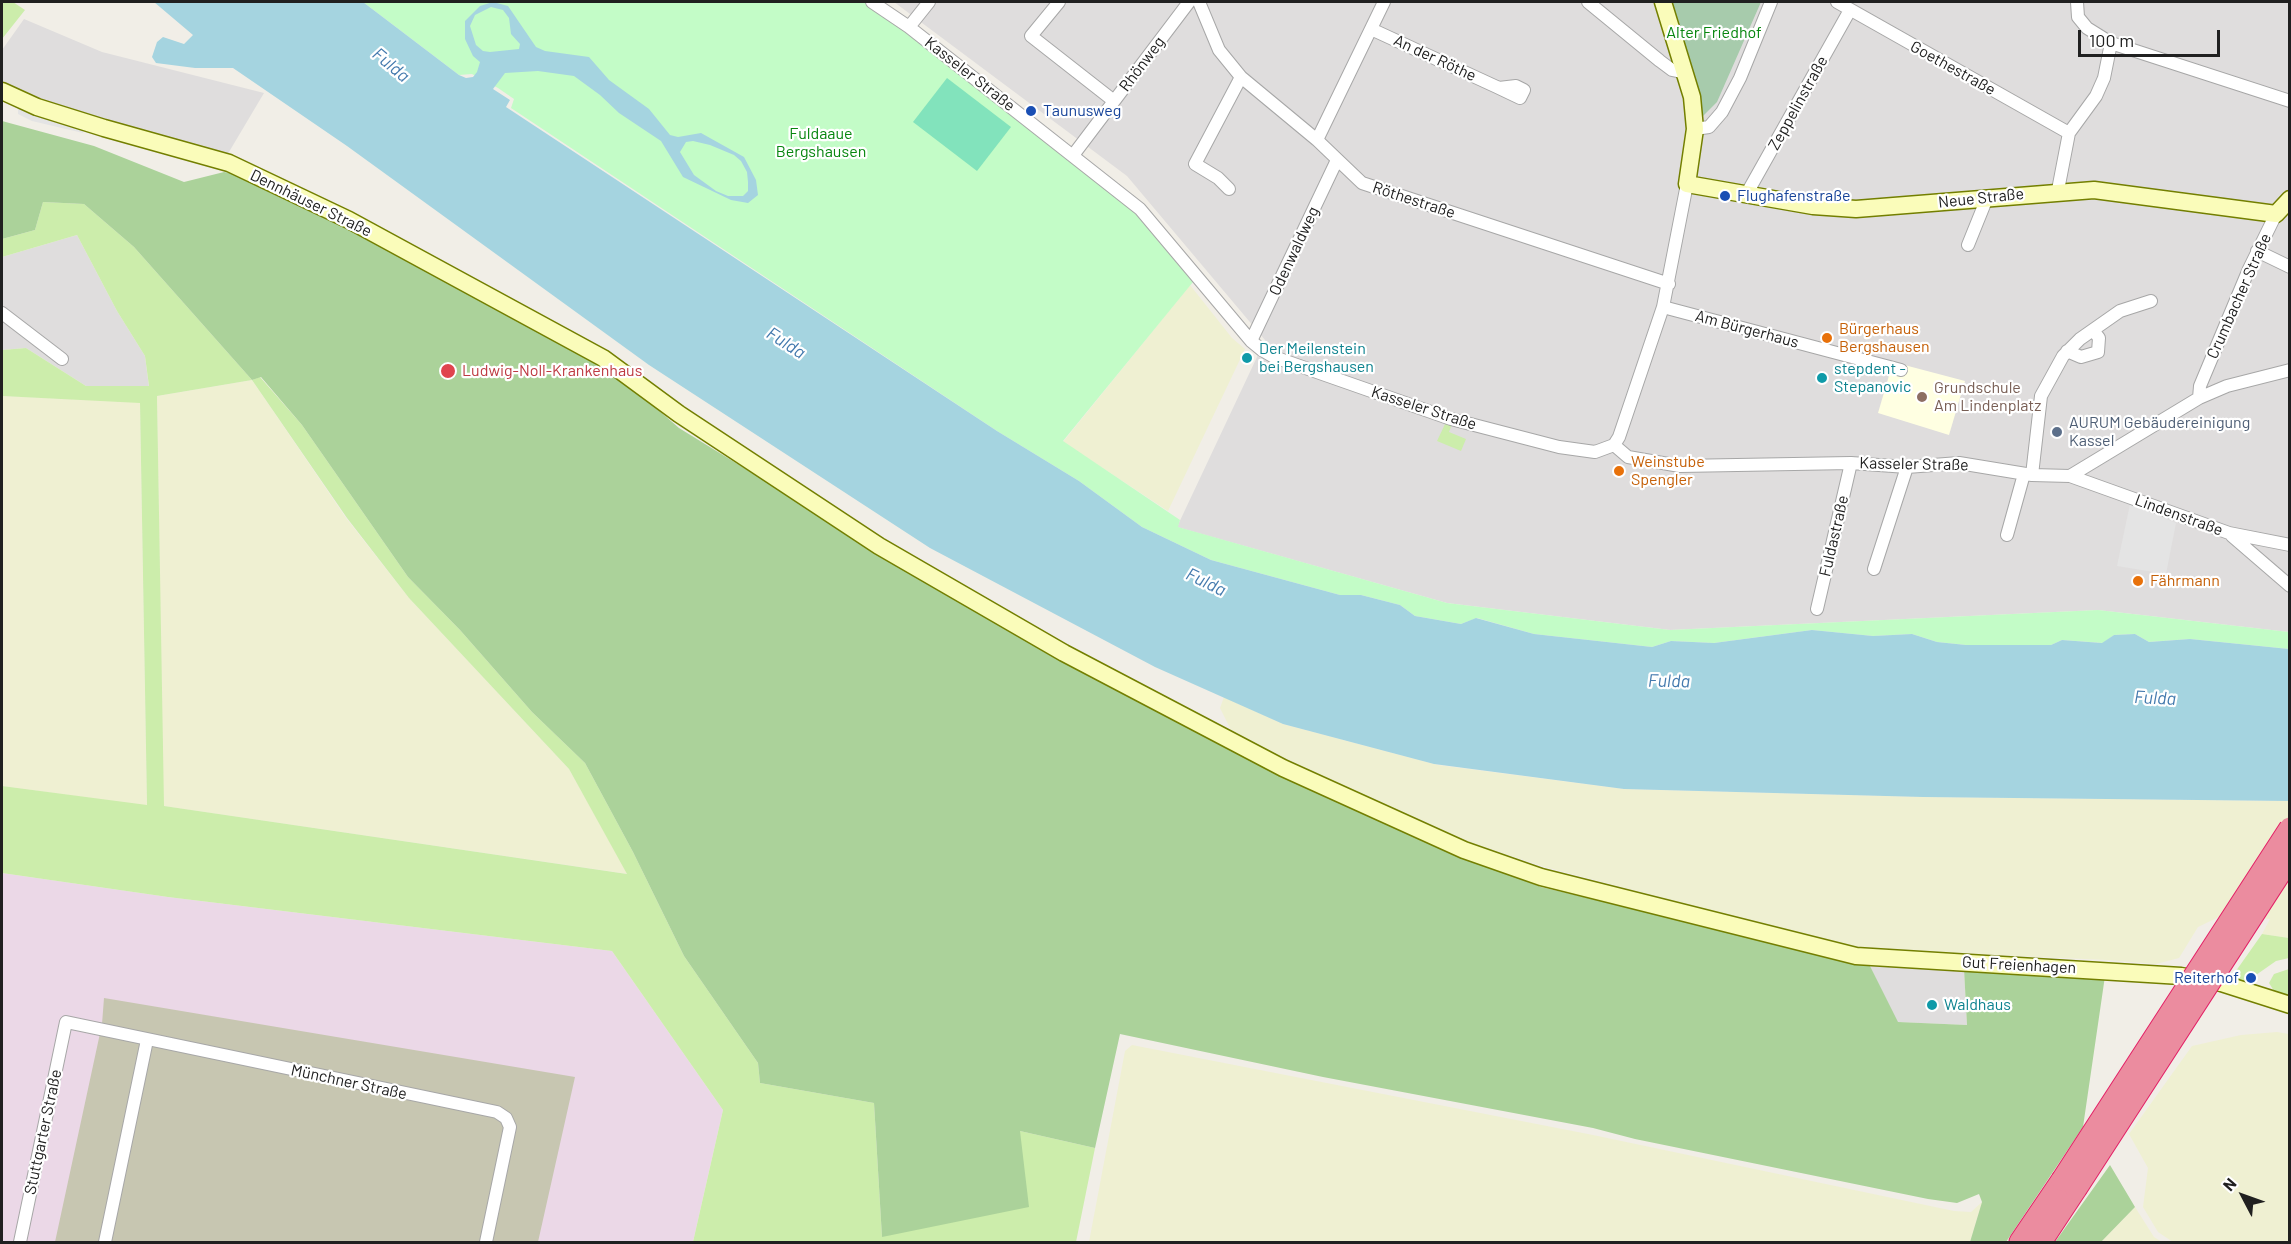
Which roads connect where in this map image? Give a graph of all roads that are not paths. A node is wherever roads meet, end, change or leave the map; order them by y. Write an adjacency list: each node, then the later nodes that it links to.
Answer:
1 (872, 2): 13 (street, Kasseler Straße)
2 (929, 2): 13 (street)
3 (1059, 2): 20 (street)
4 (1189, 2): 20 (street, Rhönweg)
5 (1199, 2): 17 (street, Röthestraße)
6 (1383, 2): 14 (street)
7 (1587, 2): 16 (street)
8 (1663, 2): 16 (street)
9 (1771, 2): 22 (street)
10 (1837, 2): 12 (street, Goethestraße)
11 (2077, 2): 15 (street)
12 (1850, 10): 23 (street, Goethestraße); 30 (street, Zeppelinstraße)
13 (909, 27): 25 (street, Kasseler Straße)
14 (1371, 29): 18 (street, An der Röthe); 24 (street)
15 (2111, 43): 21 (street); 23 (street)
16 (1686, 72): 22 (street)
17 (1241, 77): 24 (street, Röthestraße); 28 (street)
18 (1499, 88)
19 (2, 91): 61 (street, Dennhäuser Straße)
20 (1114, 101): 25 (street, Rhönweg)
21 (2289, 101)
22 (1695, 129): 27 (street)
23 (2070, 133): 29 (street)
24 (1317, 140): 26 (street, Röthestraße)
25 (1074, 154): 42 (street, Kasseler Straße)
26 (1338, 160): 37 (street, Röthestraße); 42 (street, Odenwaldweg)
27 (1687, 184): 30 (street, Neue Straße); 37 (street)
28 (1229, 189)
29 (2058, 190): 31 (street, Neue Straße); 33 (street, Neue Straße)
30 (1746, 195): 31 (street, Neue Straße)
31 (1987, 198): 34 (street)
32 (2289, 199): 33 (street, Crumbacher Straße)
33 (2276, 214): 35 (street, Crumbacher Straße)
34 (1968, 245)
35 (2257, 251): 36 (street); 47 (street, Crumbacher Straße)
36 (2289, 267)
37 (1669, 284): 39 (street)
38 (2151, 301): 41 (street)
39 (1663, 307): 45 (street, Am Bürgerhaus); 48 (street)
40 (2, 313): 44 (street)
41 (2092, 330): 43 (street); 43 (street)
42 (1251, 341): 48 (street, Kasseler Straße)
43 (2067, 351): 51 (street)
44 (62, 359)
45 (1901, 370)
46 (2289, 370): 47 (street)
47 (2199, 398): 52 (street)
48 (1614, 445): 49 (street, Kasseler Straße)
49 (1851, 463): 50 (street, Kasseler Straße); 58 (street, Fuldastraße)
50 (1907, 466): 51 (street, Kasseler Straße); 56 (street)
51 (2028, 475): 52 (street, Kasseler Straße); 54 (street)
52 (2070, 476): 53 (street, Lindenstraße)
53 (2229, 533): 55 (street, Lindenstraße); 57 (street)
54 (2007, 535)
55 (2289, 545)
56 (1874, 569)
57 (2289, 586)
58 (1817, 609)
59 (2289, 828): 65 (highway, bridge)
60 (2289, 858): 65 (highway, bridge)
61 (1856, 956): 62 (street, Gut Freienhagen)
62 (2289, 1005)
63 (66, 1022): 64 (street, Münchner Straße); 66 (street, Stuttgarter Straße)
64 (147, 1040): 67 (street); 68 (street, Münchner Straße)
65 (2069, 1184): 69 (highway); 70 (highway)
66 (20, 1242)
67 (105, 1242)
68 (486, 1242)
69 (2020, 1242)
70 (2041, 1242)

